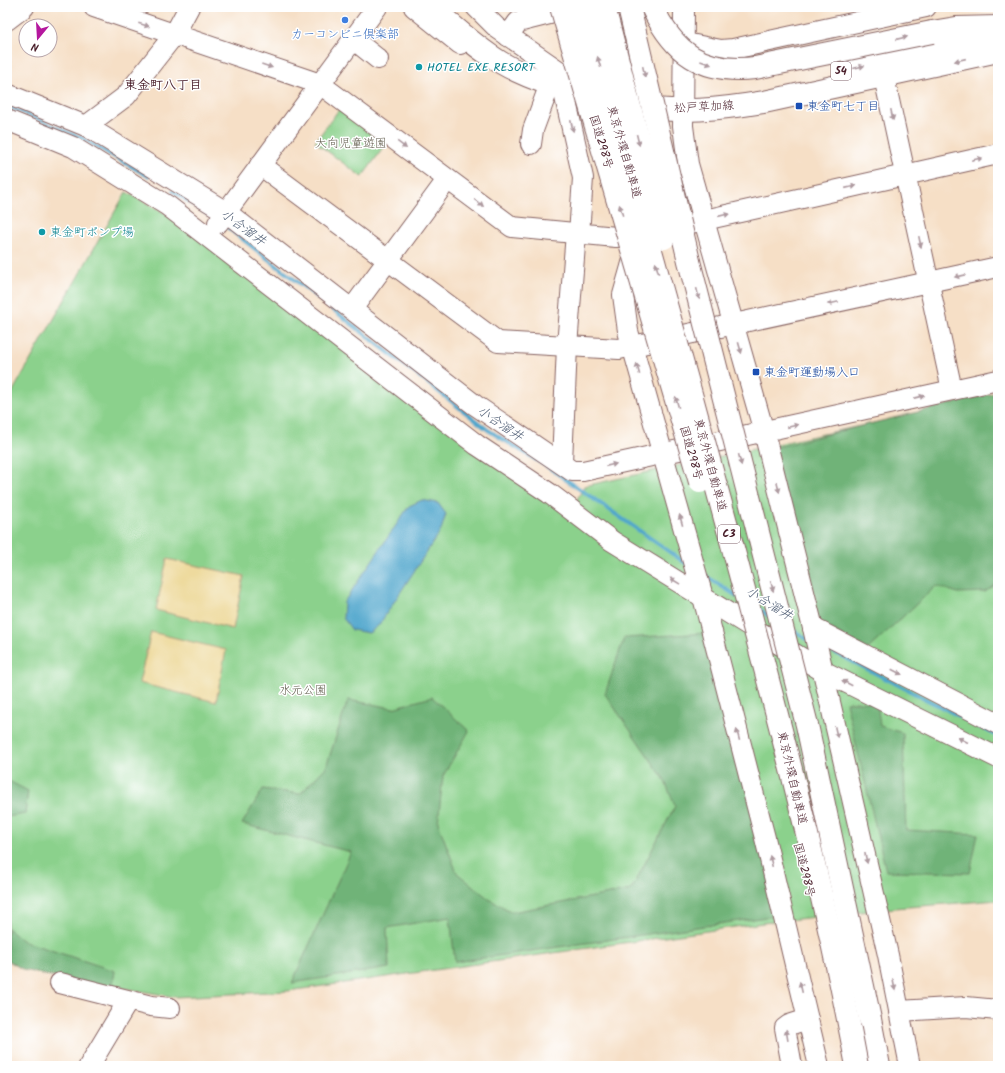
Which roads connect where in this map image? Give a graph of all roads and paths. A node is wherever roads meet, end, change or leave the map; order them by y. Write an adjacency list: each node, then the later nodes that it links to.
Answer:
1 (24, 7): 17 (street)
2 (94, 7): 21 (street, one-way to 21)
3 (189, 7): 21 (street)
4 (377, 7): 22 (street)
5 (414, 7): 28 (street)
6 (476, 7): 18 (street)
7 (561, 7): 71 (main road, 国道298号, one-way to 7, bridge)
8 (579, 7): 18 (street)
9 (583, 7): 72 (main road, 東京外環自動車道 / C3, one-way to 9, bridge)
10 (604, 7): 73 (main road, 東京外環自動車道 / C3, one-way to 73, bridge)
11 (629, 7): 74 (main road, one-way to 74, bridge)
12 (652, 7): 19 (main road, one-way to 19, bridge)
13 (684, 7): 23 (street)
14 (926, 7): 16 (street)
15 (442, 11): 28 (main road, 松戸草加線 / 54)
16 (870, 13): 23 (street)
17 (7, 20)
18 (513, 22): 28 (street)
19 (998, 27)
20 (998, 33): 30 (main road, 松戸草加線 / 54, one-way to 20)
21 (174, 35): 27 (street, one-way to 27); 32 (street)
22 (353, 39): 25 (street); 27 (street)
23 (685, 43): 30 (street)
24 (998, 51): 26 (main road, 松戸草加線 / 54, one-way to 26)
25 (378, 59)
26 (884, 77): 30 (main road, 松戸草加線 / 54); 37 (street, one-way to 37)
27 (320, 84): 36 (street); 38 (street, one-way to 38)
28 (557, 84): 30 (main road, 松戸草加線 / 54); 33 (street); 41 (street, one-way to 41)
29 (7, 94): 32 (street)
30 (683, 105): 34 (street)
31 (7, 120): 42 (street)
32 (86, 126): 39 (street)
33 (531, 144)
34 (685, 148): 40 (street); 43 (street)
35 (998, 154): 37 (street, one-way to 35)
36 (260, 165): 39 (street); 44 (street)
37 (905, 175): 40 (street, one-way to 37); 46 (street, one-way to 46)
38 (447, 180): 41 (street, one-way to 41); 44 (street)
39 (226, 212): 42 (street); 47 (street)
40 (703, 220): 43 (street); 48 (street)
41 (578, 233): 43 (street); 49 (street)
42 (208, 236): 56 (street)
43 (640, 236): 50 (street)
44 (388, 260): 47 (street); 49 (street)
45 (998, 268): 46 (street, one-way to 46)
46 (929, 283): 48 (street, one-way to 48); 52 (street)
47 (352, 309): 55 (street)
48 (733, 325): 50 (street); 53 (street, one-way to 53)
49 (567, 346): 50 (street); 55 (street)
50 (632, 347): 54 (street, one-way to 50)
51 (998, 380): 52 (street)
52 (952, 390): 53 (street, one-way to 52)
53 (764, 432): 54 (street); 58 (street, one-way to 58)
54 (662, 454): 55 (street, one-way to 54); 57 (street, one-way to 54)
55 (567, 466): 56 (street)
56 (549, 493): 57 (street, one-way to 56)
57 (701, 589): 59 (street); 67 (street, one-way to 57)
58 (813, 631): 59 (street); 60 (street, one-way to 60)
59 (820, 662): 61 (street, one-way to 59); 66 (street, one-way to 66)
60 (998, 724)
61 (998, 758)
62 (60, 982): 63 (street)
63 (128, 1001): 64 (street); 68 (street)
64 (170, 1008)
65 (998, 1010): 66 (street)
66 (899, 1011): 75 (street)
67 (808, 1019): 69 (street, one-way to 67); 70 (street)
68 (89, 1066)
69 (792, 1066)
70 (819, 1066)
71 (850, 1066)
72 (857, 1066)
73 (867, 1066)
74 (879, 1066)
75 (910, 1066)

